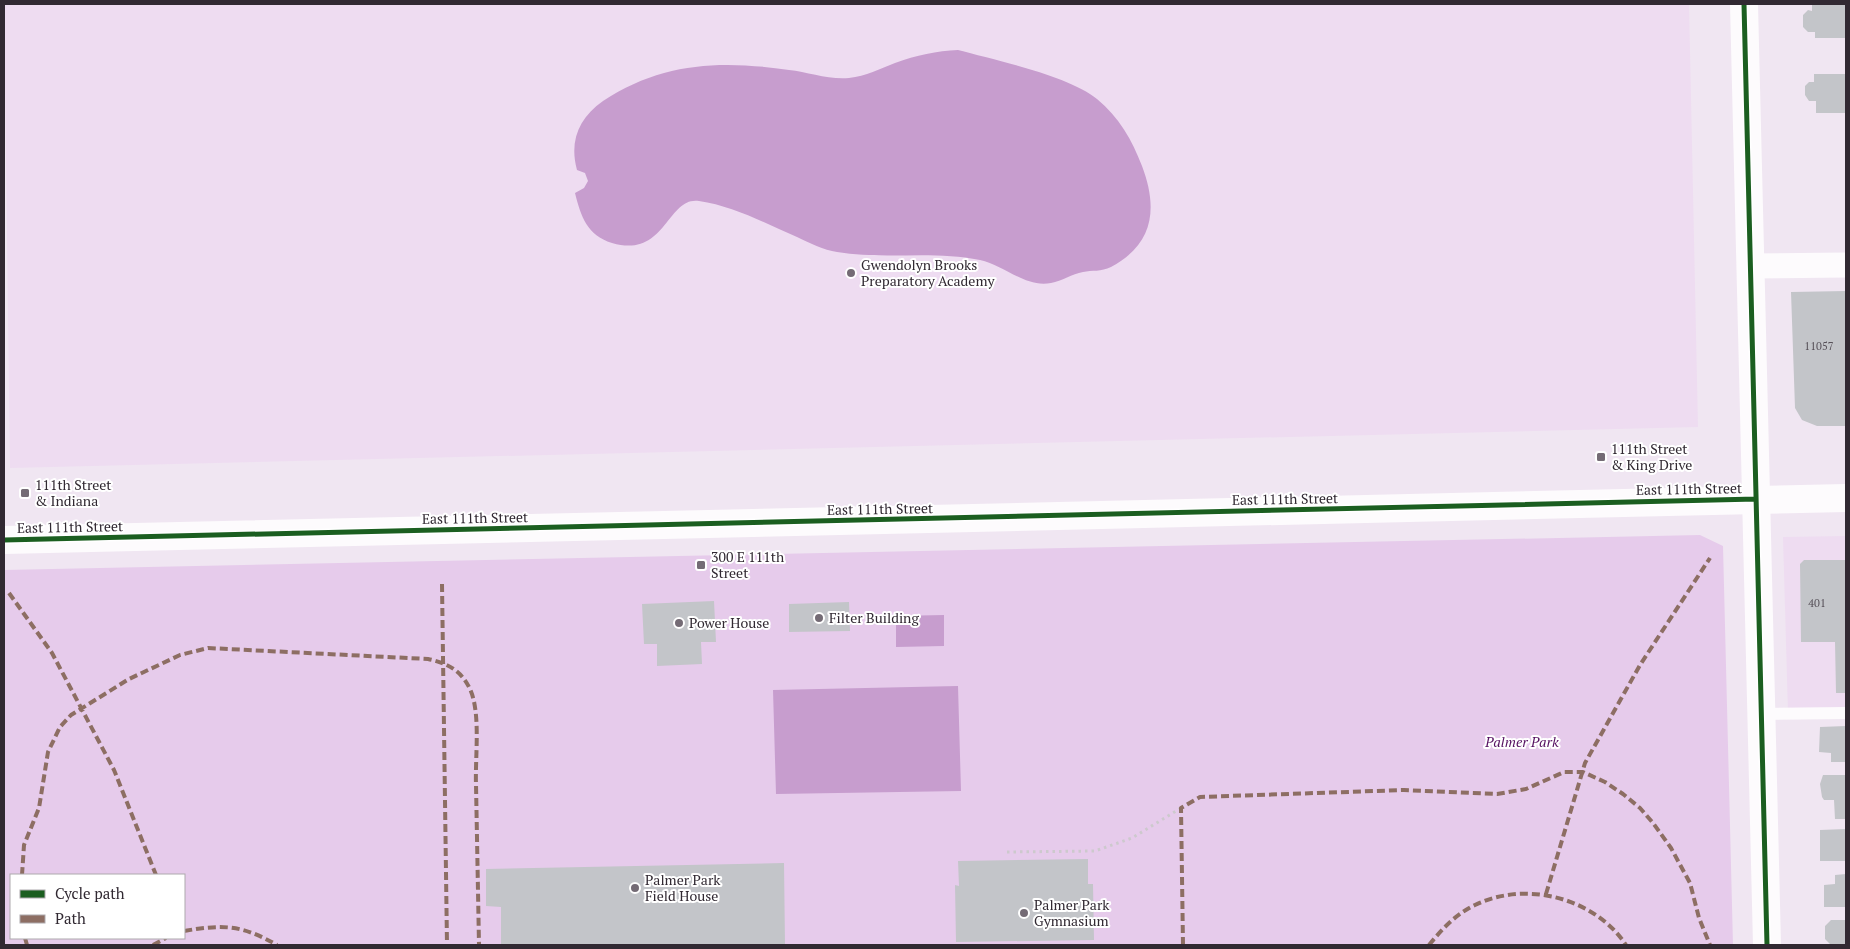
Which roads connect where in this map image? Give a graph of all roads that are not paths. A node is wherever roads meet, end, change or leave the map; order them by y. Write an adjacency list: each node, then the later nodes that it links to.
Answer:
1 (1744, 4): 3 (main road)
2 (1846, 265): 3 (street)
3 (1750, 266): 5 (main road)
4 (1846, 498): 5 (main road, East 111th Street)
5 (1756, 499): 6 (main road, East 111th Street); 8 (main road)
6 (4, 540)
7 (1846, 713): 8 (lane)
8 (1761, 714): 9 (main road)
9 (1767, 945)

